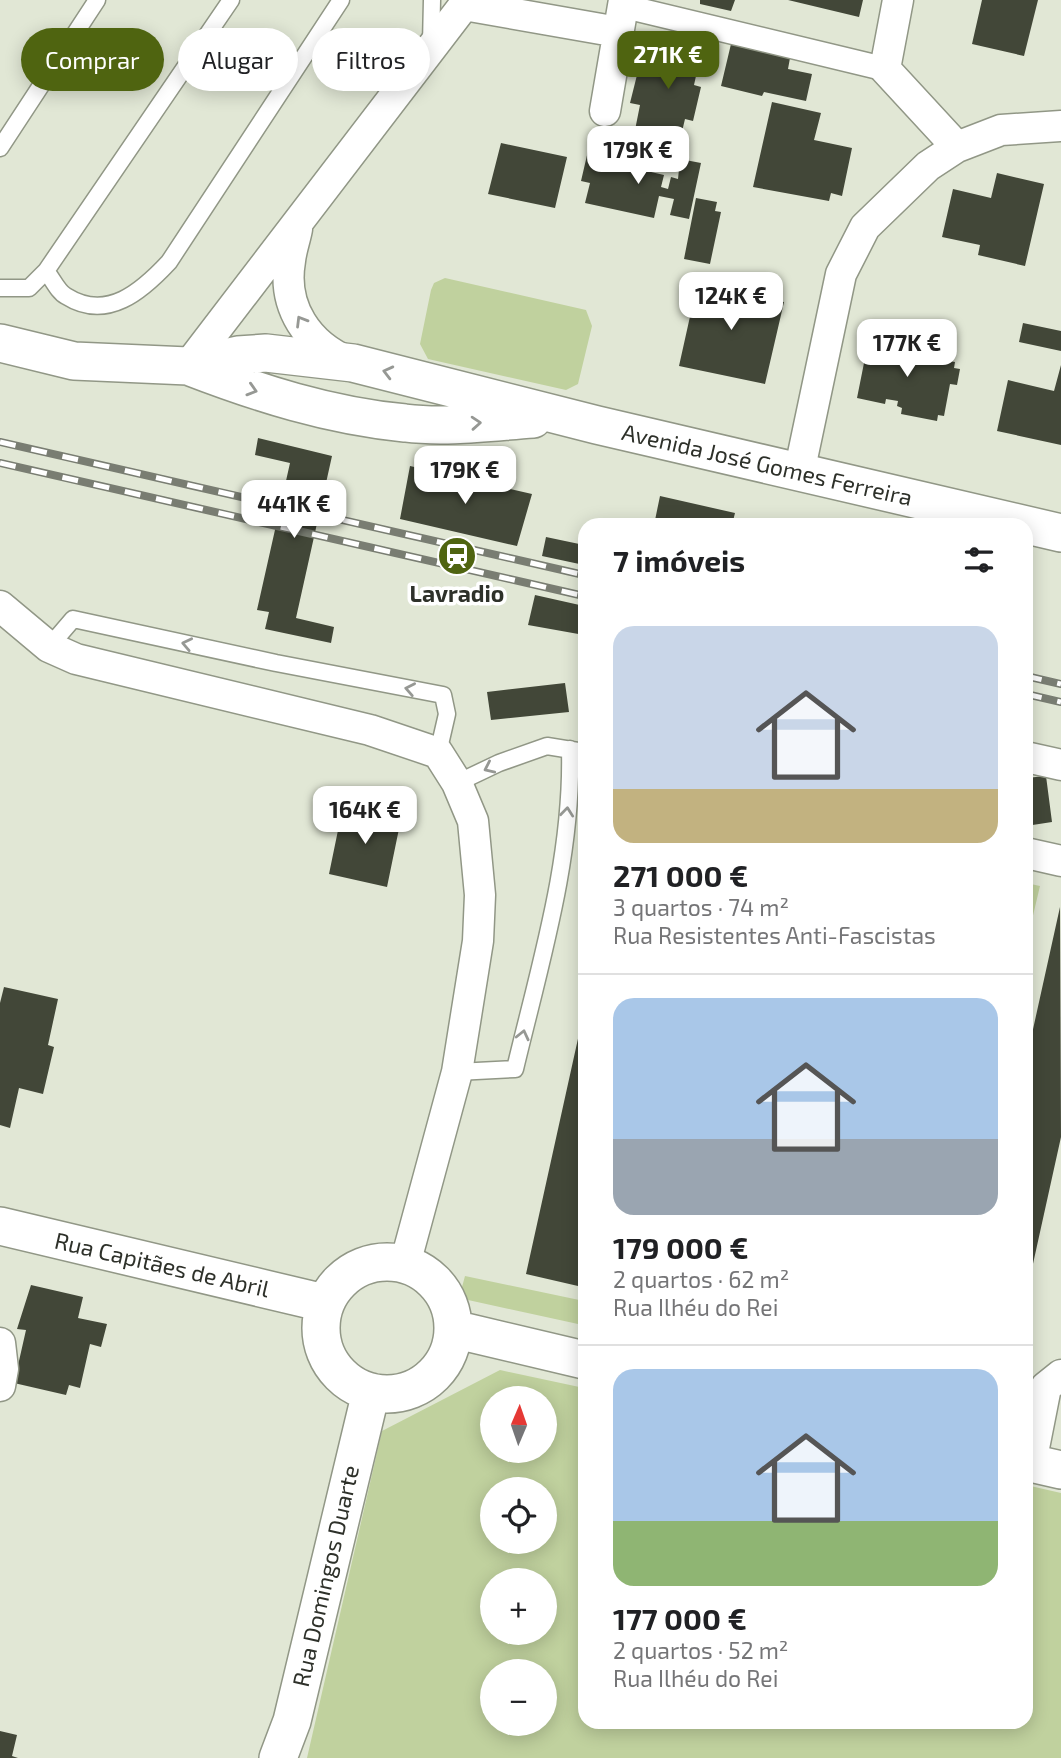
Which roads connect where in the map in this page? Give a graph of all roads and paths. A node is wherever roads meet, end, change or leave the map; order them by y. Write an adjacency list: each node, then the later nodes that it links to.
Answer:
1 (97, 0): 13 (lane)
2 (231, 0): 15 (lane)
3 (341, 0): 15 (lane)
4 (432, 0): 8 (lane)
5 (898, 0): 9 (street)
6 (466, 2): 7 (street); 8 (street)
7 (622, 13): 9 (street); 10 (street)
8 (431, 46): 14 (street)
9 (885, 69): 12 (street)
10 (605, 111)
11 (1061, 126): 12 (street)
12 (957, 147): 21 (street)
13 (0, 148)
14 (298, 222): 18 (street, one-way to 14); 19 (street)
15 (46, 271): 16 (lane)
16 (0, 288)
17 (0, 343): 19 (street)
18 (353, 363): 19 (street, Avenida José Gomes Ferreira); 20 (street, Avenida José Gomes Ferreira, one-way to 18)
19 (188, 366): 20 (street, Avenida José Gomes Ferreira, one-way to 20)
20 (597, 425): 21 (street, Avenida José Gomes Ferreira)
21 (799, 473): 22 (street, Avenida José Gomes Ferreira)
22 (996, 518)
23 (1033, 527): 24 (street, Avenida José Gomes Ferreira)
24 (1061, 533)
25 (0, 606): 26 (street)
26 (49, 647): 28 (street); 28 (lane, one-way to 26)
27 (577, 750): 31 (lane, one-way to 31); 34 (lane, one-way to 27)
28 (438, 753): 31 (street)
29 (1033, 759): 30 (street)
30 (1061, 765)
31 (457, 783): 34 (street)
32 (1033, 854): 33 (street)
33 (1061, 860)
34 (457, 1072): 36 (street)
35 (0, 1226): 37 (street, Rua Capitães de Abril)
36 (405, 1264): 37 (street); 38 (street)
37 (324, 1303): 43 (street)
38 (453, 1329): 40 (street); 43 (street)
39 (0, 1343): 42 (street)
40 (578, 1359)
41 (1061, 1375): 44 (street)
42 (0, 1386)
43 (372, 1392): 45 (street, Rua Domingos Duarte)
44 (1039, 1465)
45 (278, 1758)

